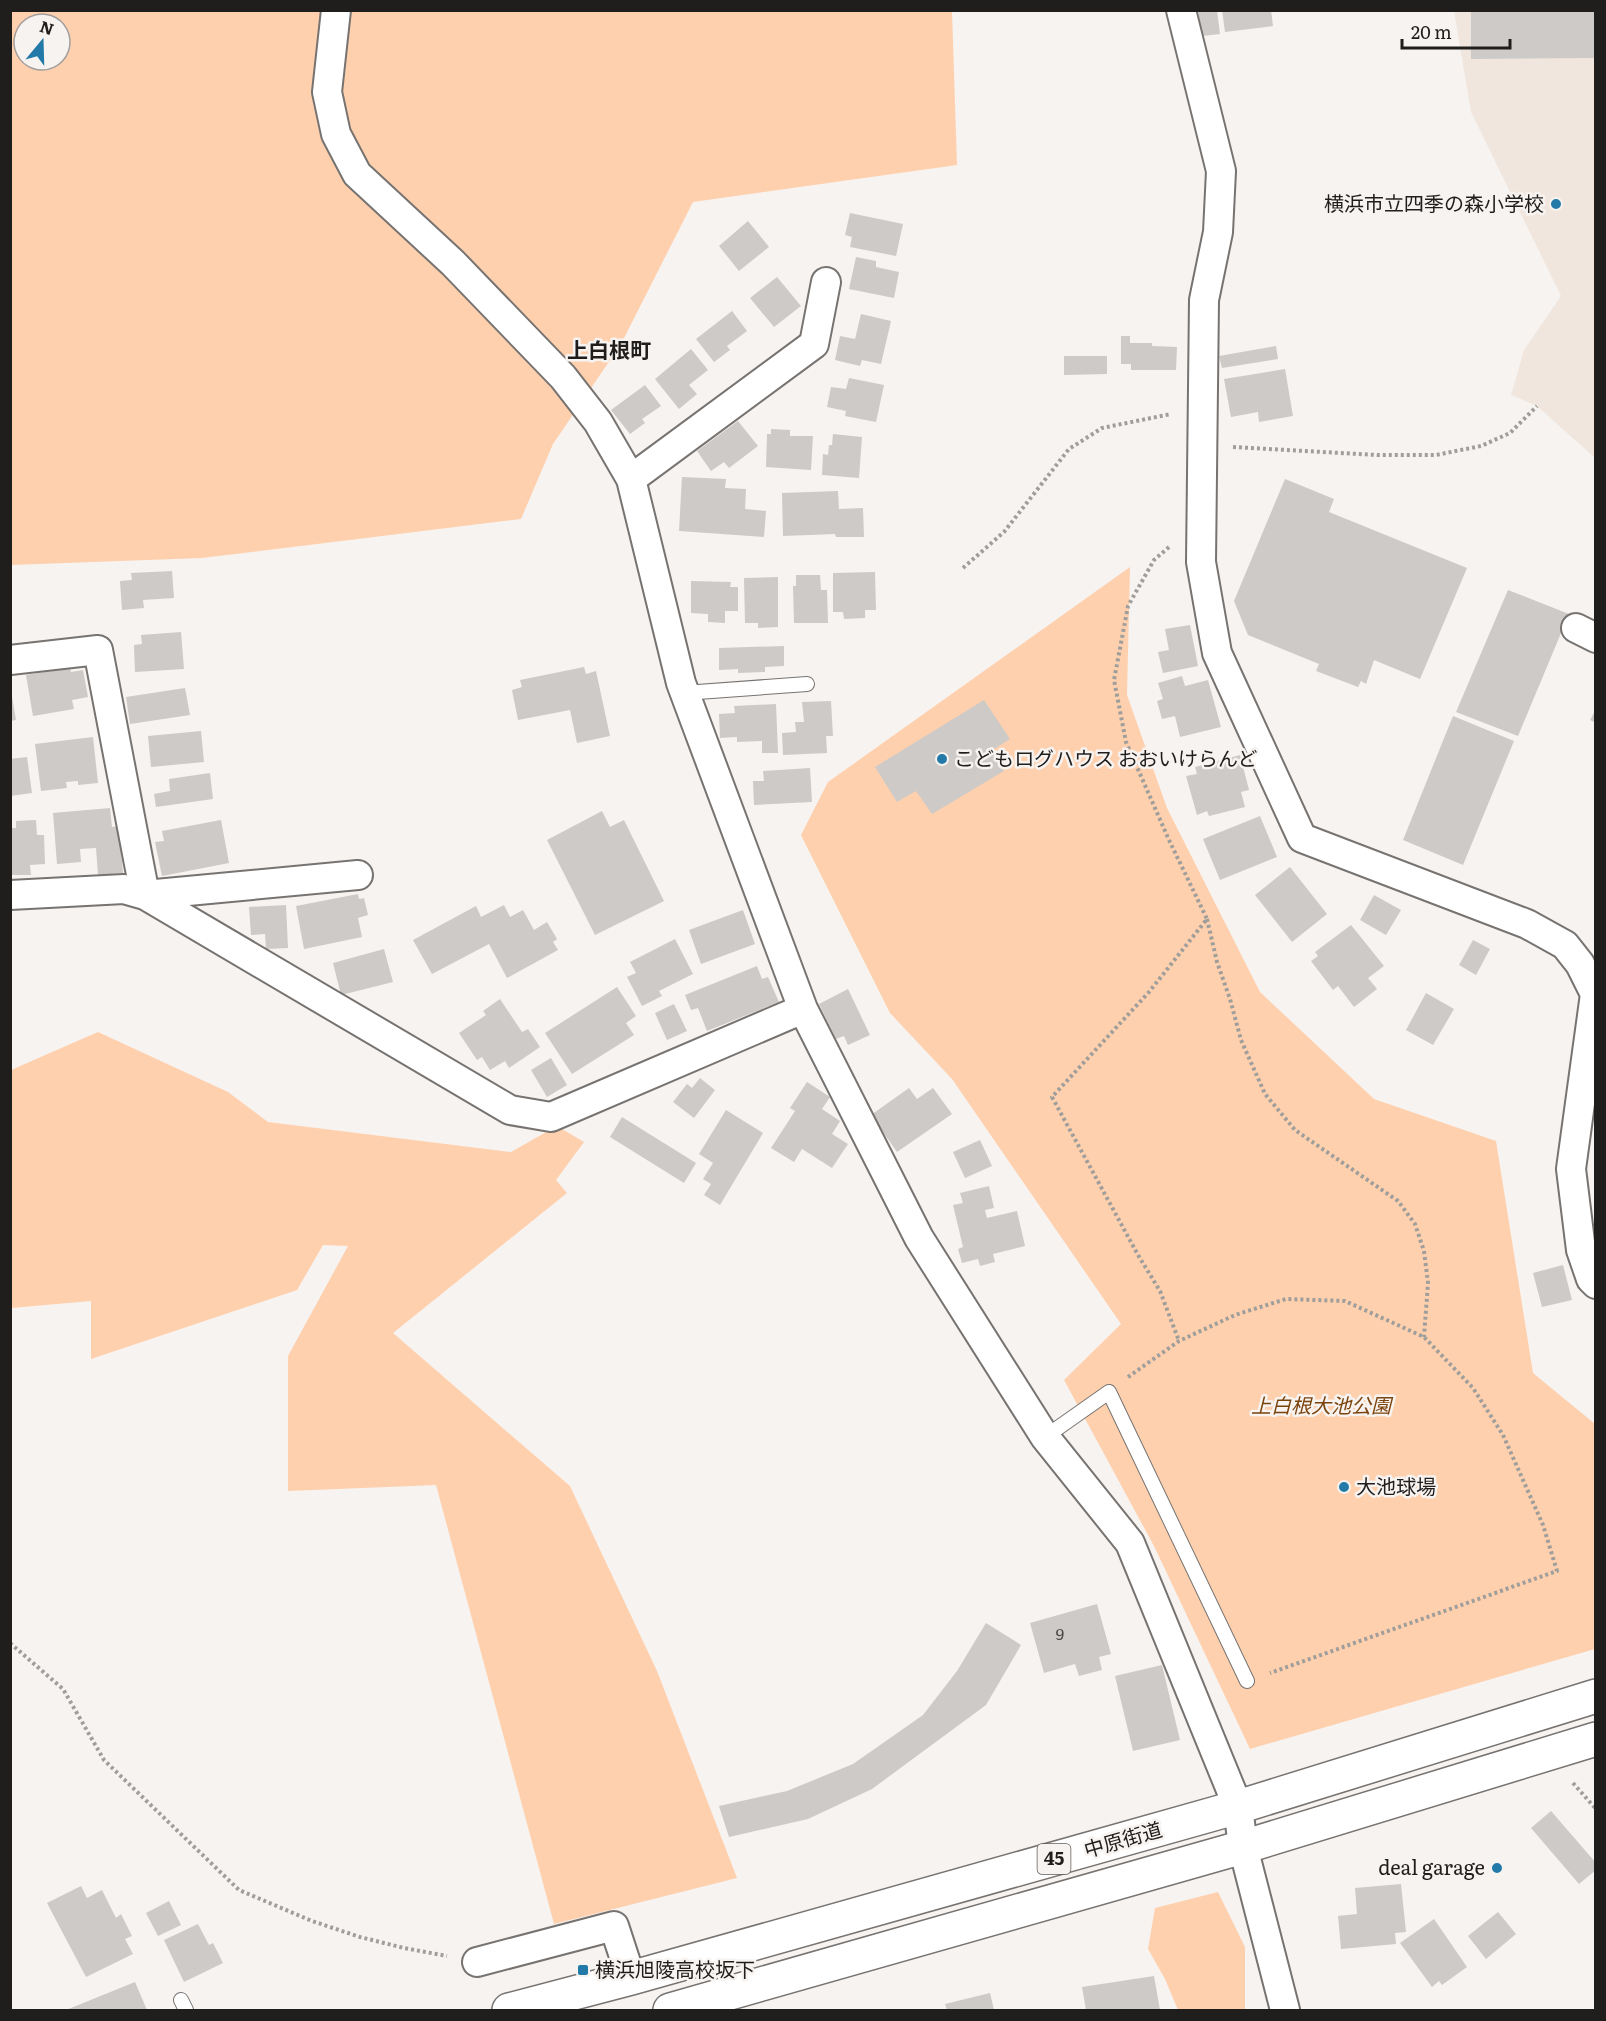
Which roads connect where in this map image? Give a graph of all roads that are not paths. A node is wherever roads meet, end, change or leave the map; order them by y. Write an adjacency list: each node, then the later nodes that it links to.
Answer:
1 (336, 10): 4 (street)
2 (1181, 10): 11 (street)
3 (826, 282): 4 (street)
4 (632, 479): 7 (street)
5 (10, 660): 10 (street)
6 (807, 684): 7 (lane)
7 (684, 693): 12 (street)
8 (358, 875): 10 (street)
9 (10, 895): 10 (street)
10 (145, 895): 12 (street)
11 (1595, 994): 13 (street)
12 (802, 1009): 14 (street)
13 (1596, 1284)
14 (1045, 1437): 15 (lane); 18 (street)
15 (1247, 1682)
16 (1596, 1696): 18 (main road, 中原街道 / 45)
17 (1596, 1739): 19 (main road, 中原街道 / 45)
18 (1238, 1807): 19 (street); 21 (main road, 中原街道 / 45)
19 (1243, 1847): 23 (main road, 中原街道 / 45); 24 (street)
20 (477, 1962): 21 (street)
21 (631, 1978): 22 (main road, 中原街道 / 45)
22 (509, 2010)
23 (670, 2010)
24 (1285, 2010)

